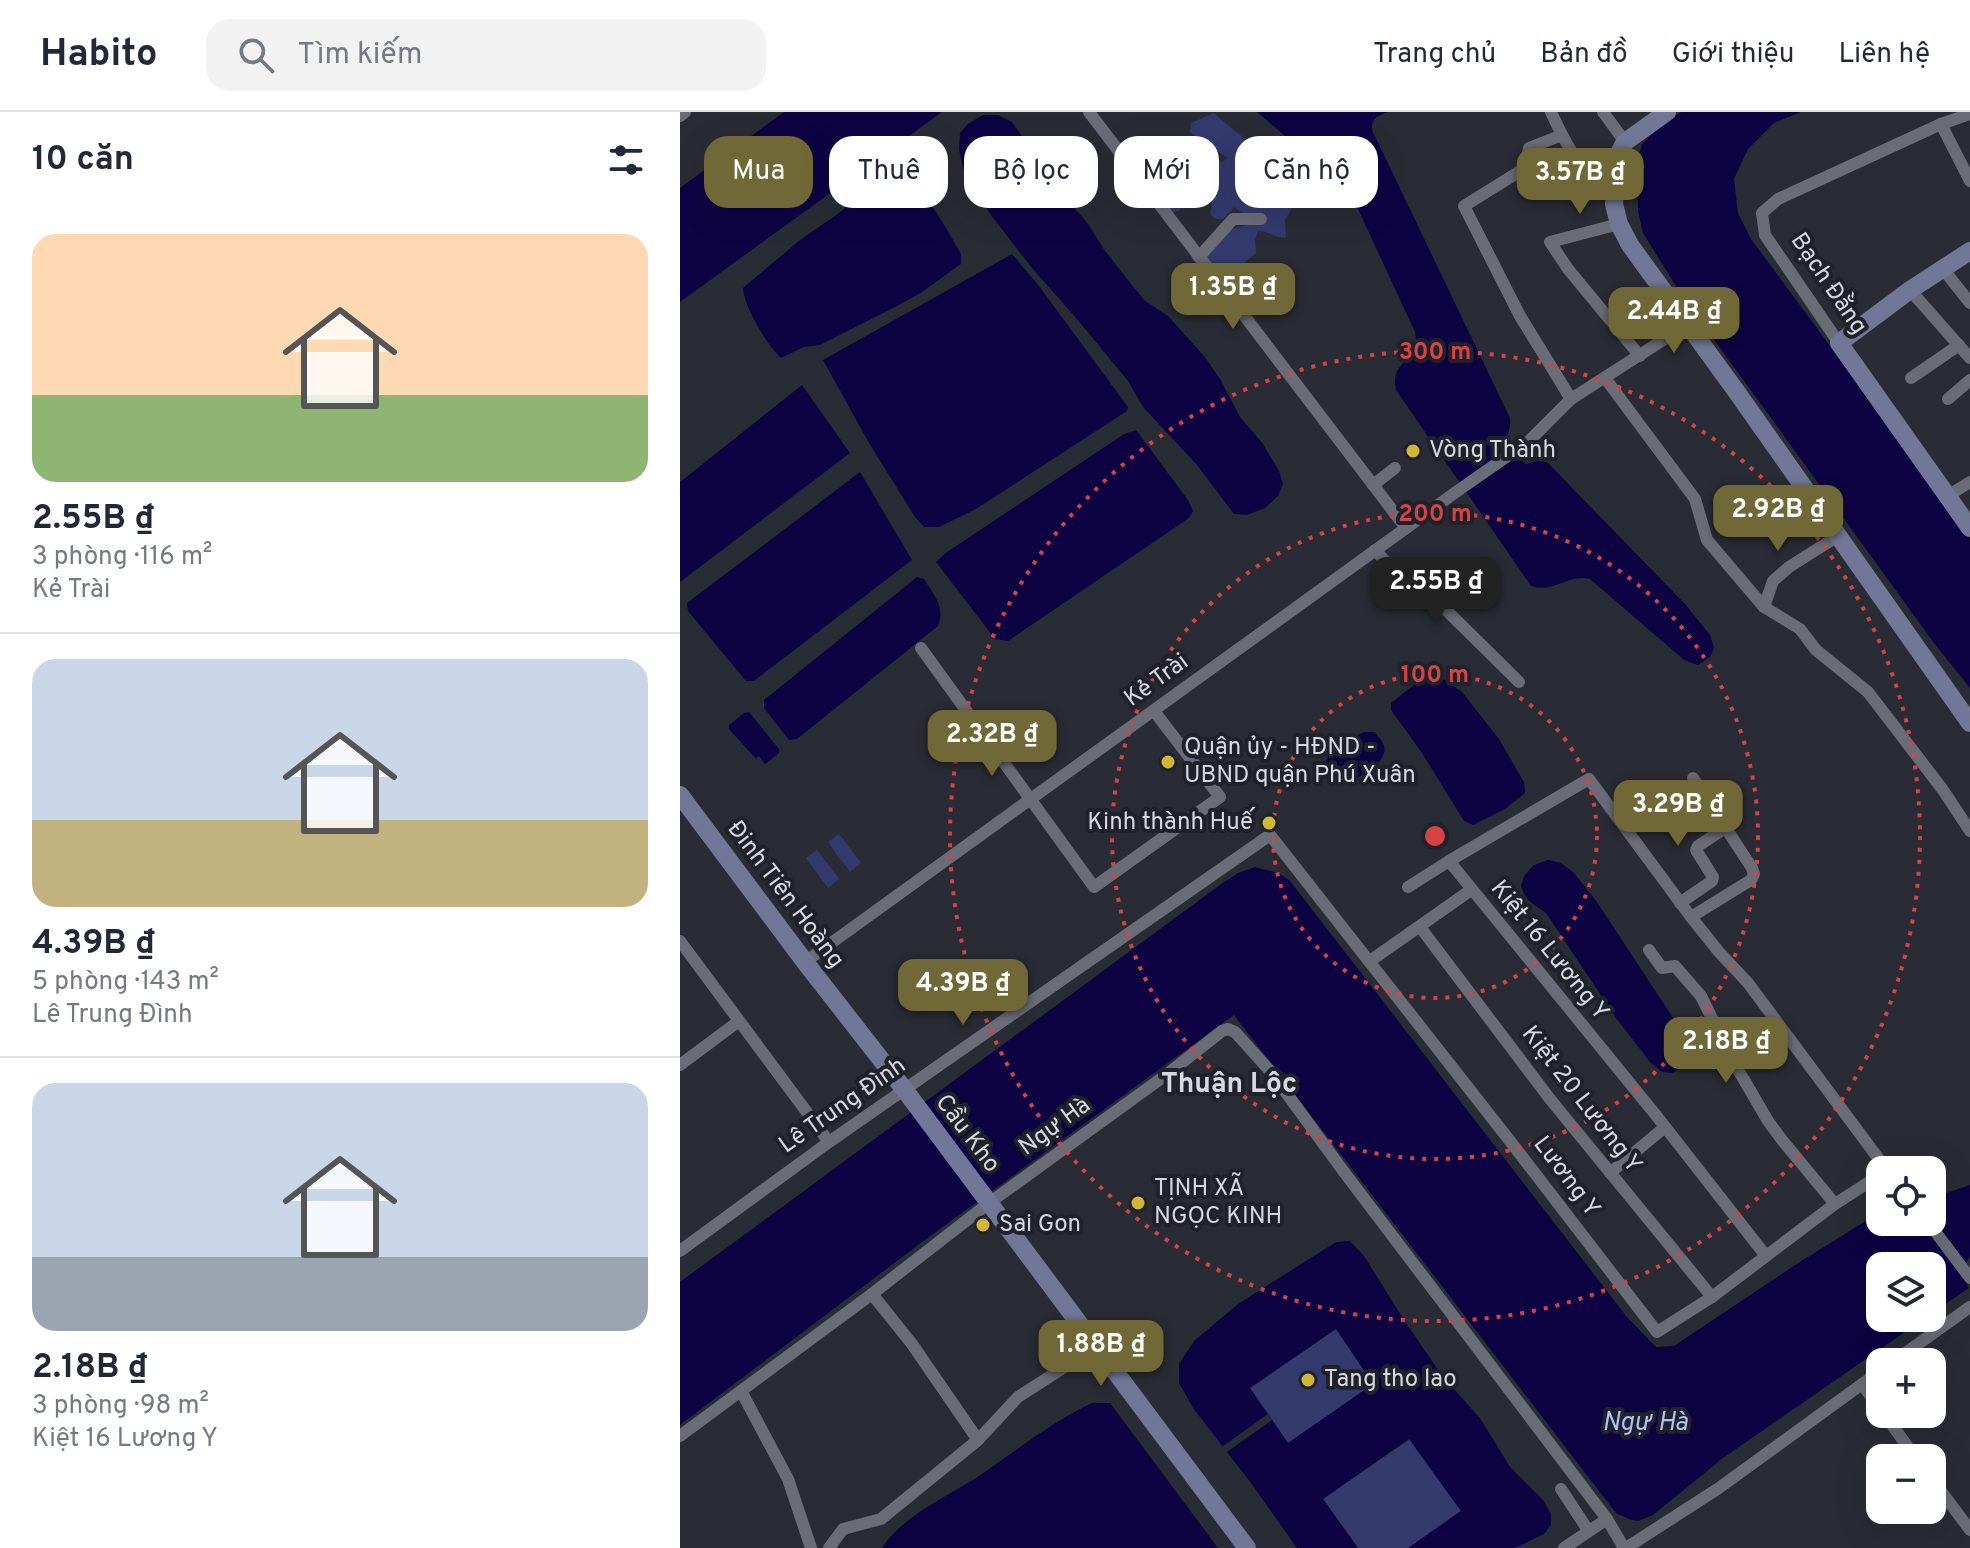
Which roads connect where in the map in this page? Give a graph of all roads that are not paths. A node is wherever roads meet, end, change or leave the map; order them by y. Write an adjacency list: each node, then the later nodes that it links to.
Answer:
1 (685, 112): 7 (street)
2 (1089, 112): 16 (street)
3 (1551, 112): 9 (street)
4 (1603, 112): 10 (street)
5 (1664, 113): 10 (main road)
6 (1970, 114): 8 (street, Bạch Đằng)
7 (680, 116)
8 (1941, 124): 12 (street); 21 (street, Bạch Đằng)
9 (1562, 135): 11 (street); 28 (street)
10 (1625, 142): 11 (main road)
11 (1616, 172): 14 (main road)
12 (1970, 181)
13 (1261, 219): 16 (street)
14 (1619, 224): 20 (main road); 23 (street)
15 (1970, 251): 17 (main road)
16 (1199, 257): 32 (street)
17 (1943, 269): 18 (main road); 19 (street)
18 (1910, 290): 21 (main road); 22 (street)
19 (1970, 303)
20 (1688, 324): 23 (street); 36 (main road)
21 (1839, 343): 33 (main road, Bạch Đằng)
22 (1959, 345): 24 (street); 26 (street)
23 (1640, 356): 25 (street)
24 (1970, 358)
25 (1605, 378): 28 (street); 38 (street)
26 (1911, 378)
27 (1970, 380): 29 (street)
28 (1571, 399): 35 (street, Kẻ Trài)
29 (1948, 399)
30 (1395, 468): 32 (street)
31 (1970, 482): 33 (street)
32 (1373, 485): 35 (street)
33 (1946, 497): 34 (main road, Bạch Đằng)
34 (1969, 525)
35 (1406, 528): 37 (street, Kẻ Trài)
36 (1838, 536): 38 (street); 42 (main road)
37 (1375, 550): 40 (street); 41 (street, Kẻ Trài)
38 (1764, 607): 47 (street)
39 (921, 648): 45 (street)
40 (1519, 682)
41 (1154, 711): 45 (street, Kẻ Trài); 45 (street)
42 (1970, 723)
43 (1693, 778): 46 (street)
44 (680, 795): 58 (main road, Đinh Tiên Hoàng)
45 (1030, 800): 58 (street, Kẻ Trài)
46 (1725, 828): 52 (street); 53 (street)
47 (1970, 831)
48 (1270, 835): 57 (street, Lương Y); 61 (street, Lê Trung Đình)
49 (1449, 861): 50 (street); 51 (street, Kiệt 16 Lương Y); 52 (street)
50 (1408, 887)
51 (1471, 890): 54 (street); 62 (street, Kiệt 16 Lương Y)
52 (1680, 903): 53 (street)
53 (1691, 917): 64 (street)
54 (1420, 927): 57 (street); 65 (street, Kiệt 20 Lương Y)
55 (680, 941): 59 (street)
56 (1649, 950): 68 (street)
57 (1370, 961): 74 (street, Lương Y)
58 (805, 962): 61 (main road, Đinh Tiên Hoàng)
59 (739, 1021): 60 (street); 63 (street)
60 (680, 1065)
61 (908, 1094): 63 (street, Lê Trung Đình); 67 (main road, Cầu Kho)
62 (1665, 1127): 65 (street); 71 (street, Kiệt 16 Lương Y)
63 (829, 1142): 70 (street, Lê Trung Đình)
64 (1877, 1156)
65 (1610, 1173): 74 (street, Kiệt 20 Lương Y)
66 (1866, 1184): 68 (street, Lương Y)
67 (987, 1200): 73 (street, Ngự Hà); 76 (main road); 86 (street, Ngự Hà)
68 (1835, 1204): 71 (street, Lương Y)
69 (1938, 1236): 72 (street)
70 (680, 1251)
71 (1766, 1256): 74 (street, Lương Y)
72 (1970, 1278)
73 (872, 1294): 81 (street, Ngự Hà); 83 (street)
74 (1712, 1297)
75 (1970, 1307): 77 (street)
76 (1097, 1346): 83 (street); 91 (main road)
77 (1913, 1348)
78 (1866, 1381): 79 (street)
79 (1862, 1384): 80 (street); 93 (street)
80 (1866, 1390)
81 (741, 1391): 82 (street, Ngự Hà); 89 (street)
82 (680, 1436)
83 (978, 1440): 90 (street)
84 (1561, 1489): 87 (street)
85 (1946, 1498): 88 (street)
86 (1607, 1519): 87 (street); 93 (street, Ngự Hà)
87 (1588, 1530): 92 (street)
88 (1970, 1530)
89 (811, 1548)
90 (829, 1548)
91 (1247, 1548)
92 (1564, 1548)
93 (1625, 1548)

